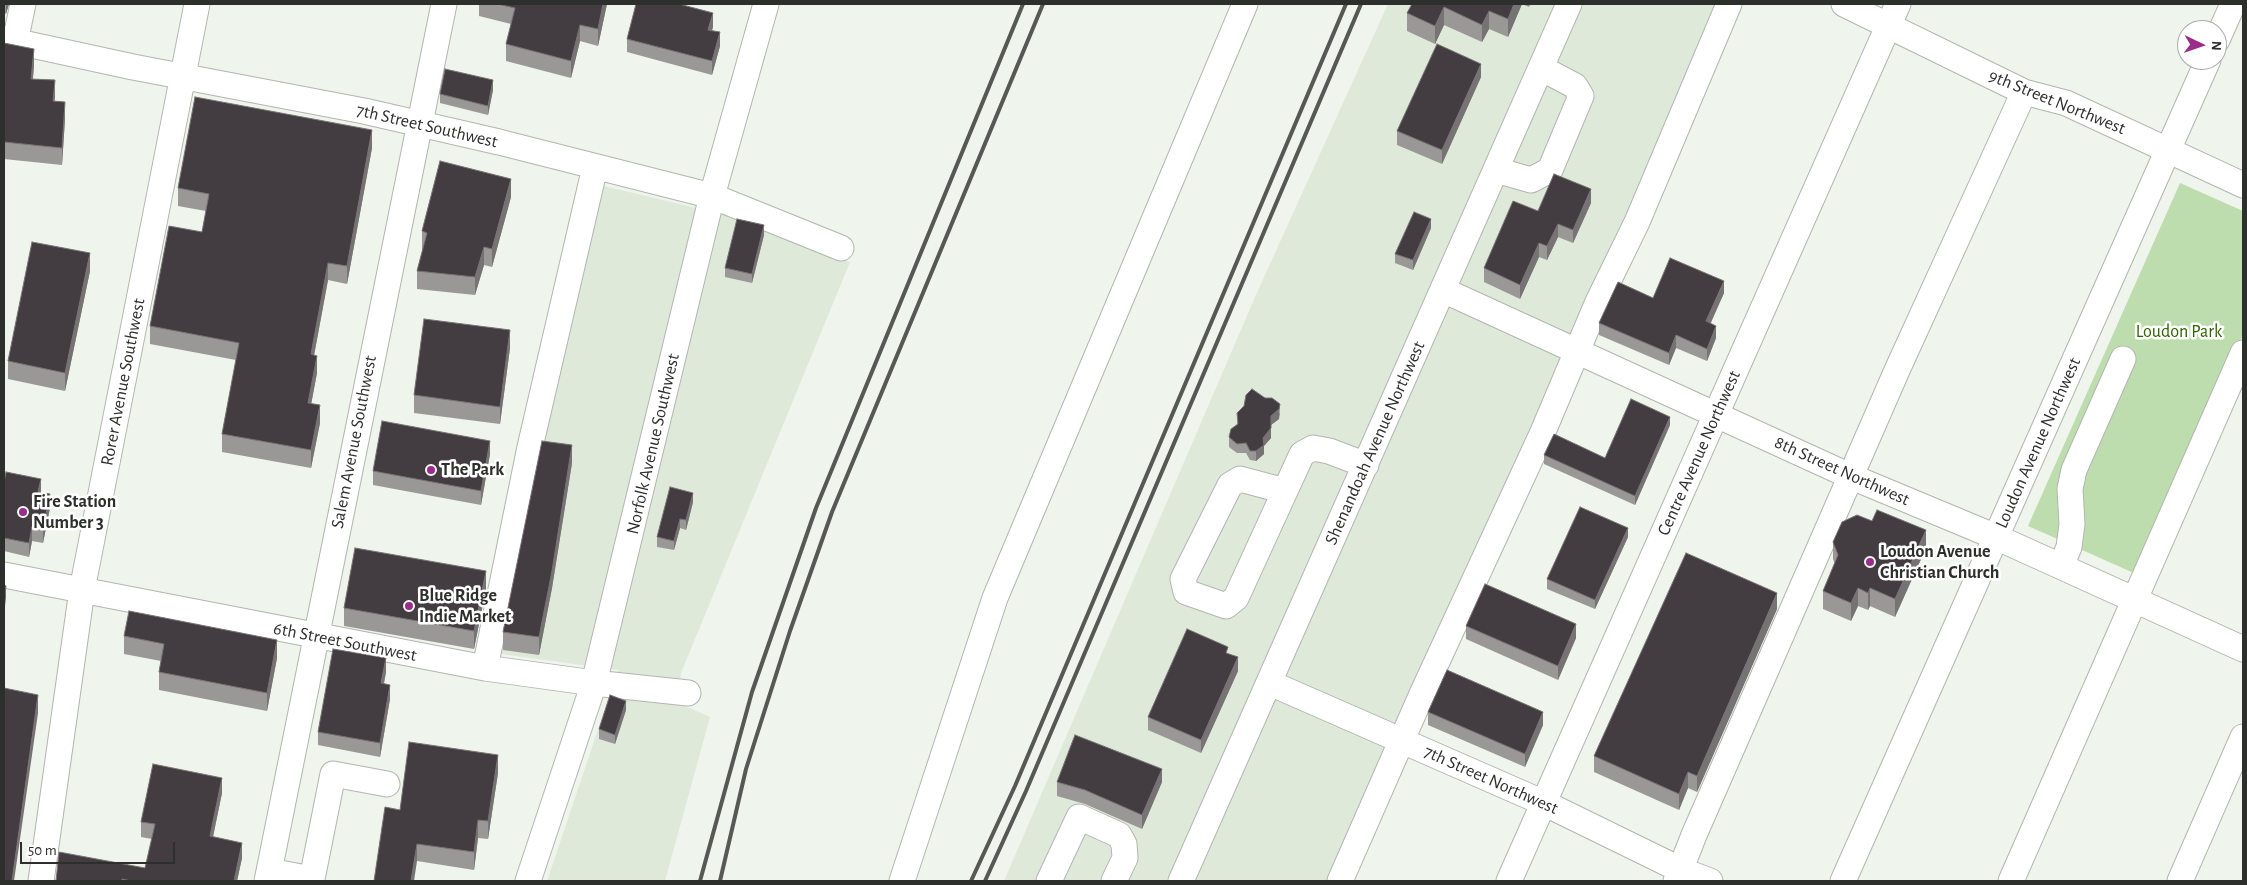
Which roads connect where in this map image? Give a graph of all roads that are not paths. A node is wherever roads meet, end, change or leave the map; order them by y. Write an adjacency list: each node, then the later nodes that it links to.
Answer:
1 (23, 4): 12 (street)
2 (197, 4): 15 (street, Rorer Avenue Southwest)
3 (444, 4): 17 (street, Salem Avenue Southwest)
4 (766, 4): 22 (street, Norfolk Avenue Southwest)
5 (1245, 4): 52 (street)
6 (1570, 4): 13 (street, Shenandoah Avenue Northwest)
7 (1729, 4): 25 (street)
8 (1844, 4): 10 (street, 9th Street Northwest)
9 (2234, 4): 11 (street)
10 (1896, 9): 16 (street, 9th Street Northwest); 28 (street, Centre Avenue Northwest)
11 (2226, 20)
12 (9, 40): 15 (street, 7th Street Southwest)
13 (1541, 68): 20 (street, Shenandoah Avenue Northwest); 20 (street)
14 (2204, 70): 18 (street, Loudon Avenue Northwest)
15 (182, 76): 17 (street, 7th Street Southwest); 35 (street, Rorer Avenue Southwest)
16 (2024, 92): 18 (street, 9th Street Northwest); 30 (street)
17 (418, 124): 19 (street, 7th Street Southwest); 37 (street, Salem Avenue Southwest)
18 (2168, 149): 21 (street, 9th Street Northwest); 32 (street, Loudon Avenue Northwest)
19 (595, 167): 22 (street, 7th Street Southwest); 39 (street)
20 (1496, 170): 24 (street, Shenandoah Avenue Northwest)
21 (2243, 185)
22 (712, 196): 23 (street, 7th Street Southwest); 40 (street, Norfolk Avenue Southwest)
23 (841, 248)
24 (1443, 290): 25 (street, 8th Street Northwest); 29 (street, Shenandoah Avenue Northwest)
25 (1578, 350): 28 (street, 8th Street Northwest); 44 (street)
26 (2243, 353): 36 (street)
27 (2123, 359): 33 (street)
28 (1716, 414): 30 (street, 8th Street Northwest); 46 (street, Centre Avenue Northwest)
29 (1366, 465): 31 (street); 41 (street, Shenandoah Avenue Northwest)
30 (1852, 477): 32 (street, 8th Street Northwest); 48 (street)
31 (1285, 491): 31 (street)
32 (1996, 537): 33 (street, 8th Street Northwest); 59 (street, Loudon Avenue Northwest)
33 (2061, 566): 36 (street, 8th Street Northwest)
34 (4, 575): 35 (street, 6th Street Southwest)
35 (82, 590): 37 (street, 6th Street Southwest); 50 (street, Rorer Avenue Southwest)
36 (2134, 599): 38 (street, 8th Street Northwest); 60 (street)
37 (315, 636): 39 (street, 6th Street Southwest); 47 (street, Salem Avenue Southwest)
38 (2243, 649)
39 (485, 668): 40 (street, 6th Street Southwest)
40 (594, 683): 42 (street, 6th Street Southwest); 51 (street, Norfolk Avenue Southwest)
41 (1270, 683): 44 (street, 7th Street Northwest); 55 (street, Shenandoah Avenue Northwest)
42 (688, 693)
43 (2243, 737): 61 (street)
44 (1402, 740): 46 (street, 7th Street Northwest); 56 (street)
45 (387, 784): 49 (street)
46 (1544, 803): 48 (street, 7th Street Northwest); 57 (street, Centre Avenue Northwest)
47 (268, 876): 49 (street)
48 (1679, 876): 58 (street, 7th Street Northwest)
49 (312, 880)
50 (41, 881)
51 (528, 881)
52 (902, 881)
53 (1049, 881): 54 (street)
54 (1114, 881)
55 (1180, 881)
56 (1340, 881)
57 (1509, 881)
58 (1710, 881)
59 (1843, 881)
60 (2012, 881)
61 (2180, 881)

